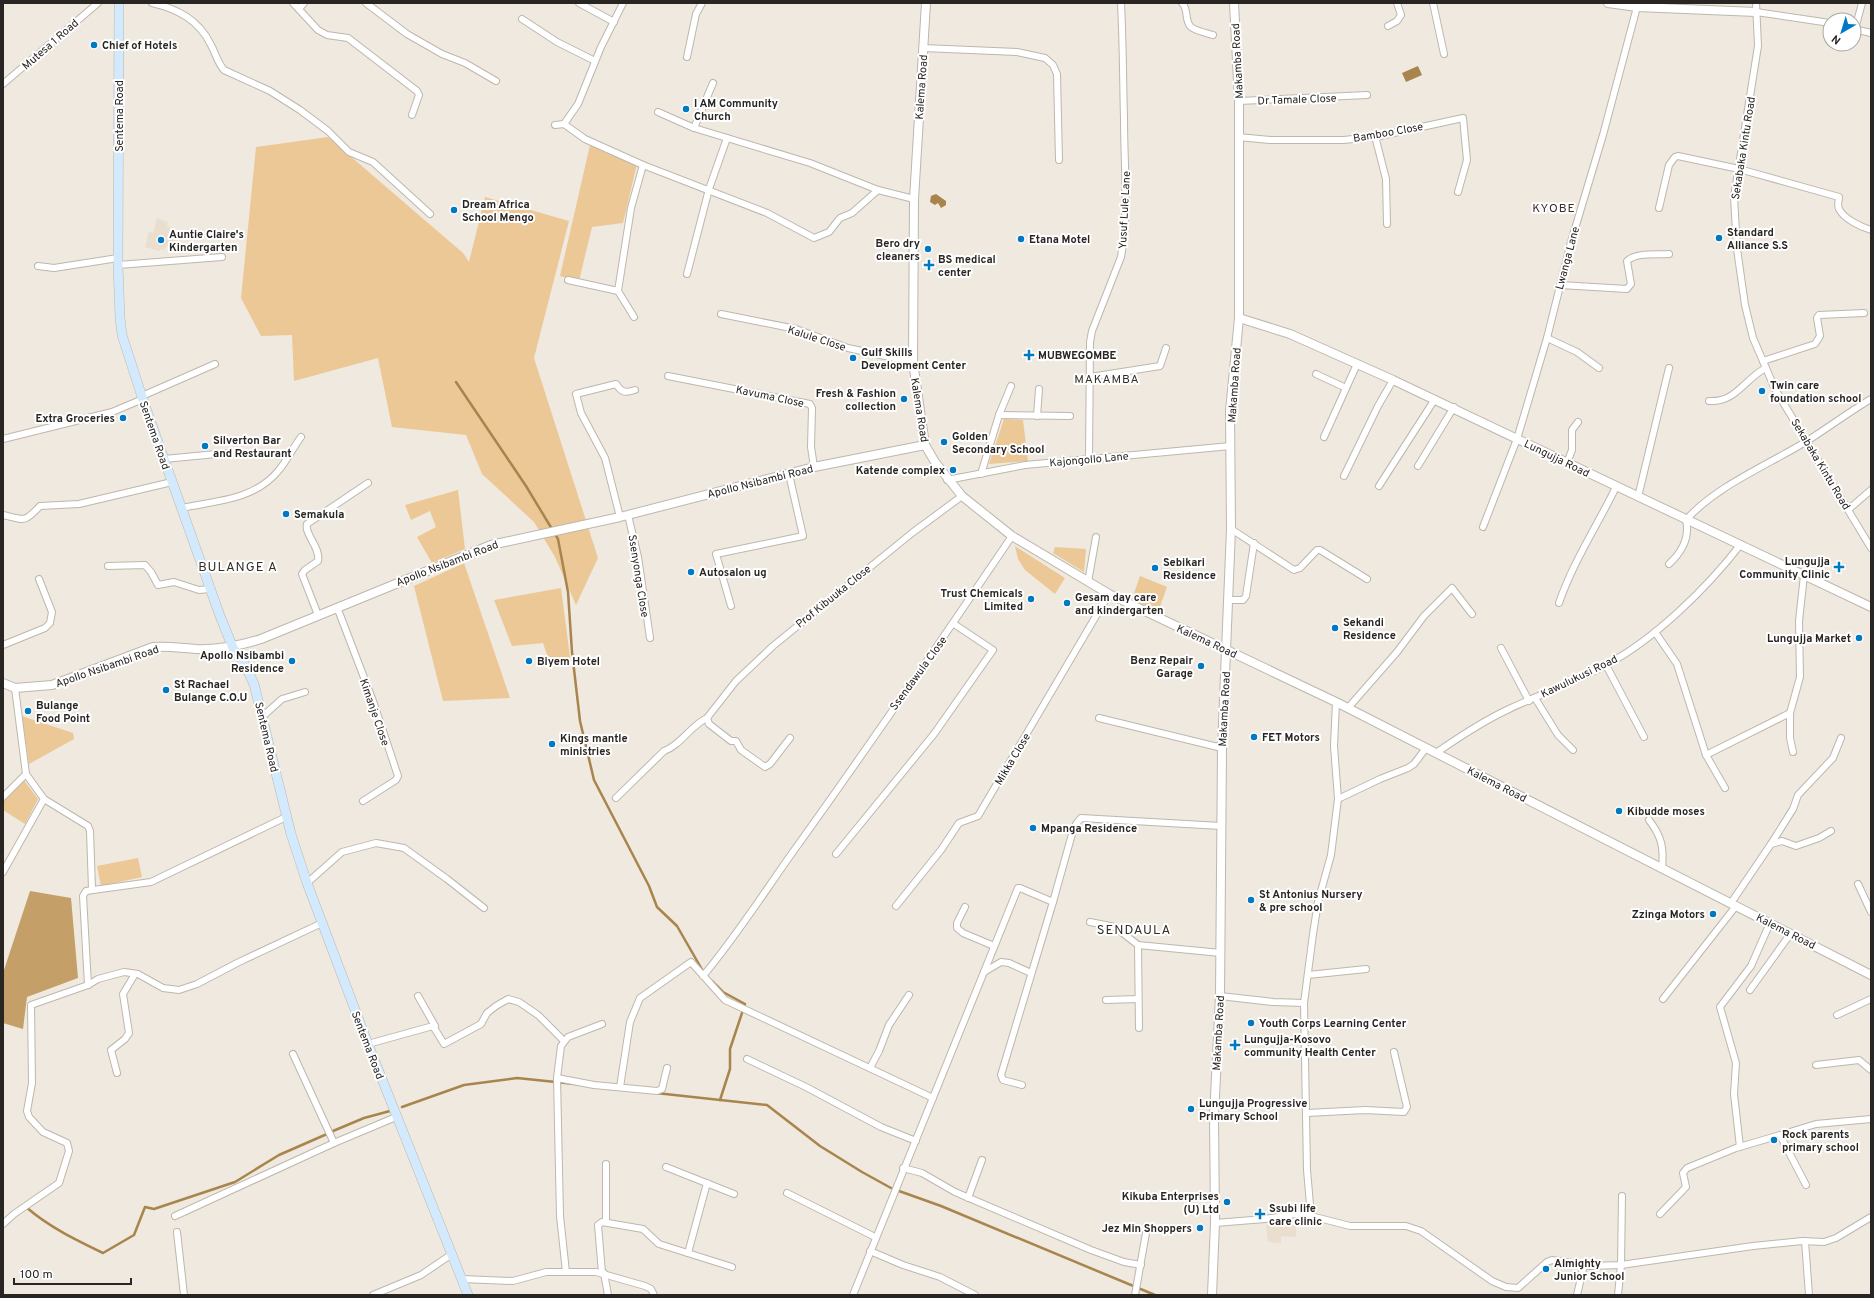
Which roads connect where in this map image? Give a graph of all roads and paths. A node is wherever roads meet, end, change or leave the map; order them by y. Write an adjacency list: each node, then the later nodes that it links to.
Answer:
1 (98, 3): 32 (street, Mutesa 1 Road)
2 (119, 3): 56 (main road, Sentema Road)
3 (152, 3): 51 (street)
4 (293, 3): 19 (street)
5 (304, 3): 19 (street)
6 (366, 3): 30 (street)
7 (579, 3): 22 (street)
8 (623, 3): 22 (street)
9 (702, 3): 28 (street)
10 (926, 3): 26 (street, Kalema Road)
11 (1121, 3): 77 (street, Yusuf Lule Lane)
12 (1182, 3): 25 (street)
13 (1234, 3): 34 (street, Makamba Road)
14 (1397, 3): 24 (street)
15 (1433, 3): 27 (street)
16 (1608, 3): 18 (street)
17 (1756, 3): 20 (street, Sekabaka Kintu Road)
18 (1636, 7): 20 (street); 60 (street, Lwanga Lane)
19 (298, 9): 36 (street)
20 (1756, 12): 23 (street); 45 (street, Sekabaka Kintu Road)
21 (522, 19): 29 (street)
22 (614, 22): 29 (street)
23 (1822, 22)
24 (1388, 26)
25 (1213, 35)
26 (924, 48): 43 (street); 49 (street, Kalema Road)
27 (1444, 54)
28 (687, 57)
29 (595, 62): 37 (street)
30 (496, 81)
31 (713, 83): 39 (street)
32 (3, 84)
33 (1367, 95): 34 (street, Dr Tamale Close)
34 (1239, 101): 41 (street, Makamba Road)
35 (658, 112): 39 (street)
36 (412, 115)
37 (564, 124): 38 (street); 44 (street)
38 (555, 125)
39 (694, 128): 42 (street)
40 (1375, 136): 41 (street, Bamboo Close); 48 (street, Bamboo Close); 52 (street)
41 (1238, 137): 65 (street, Makamba Road)
42 (727, 138): 46 (street); 47 (street)
43 (1059, 160)
44 (643, 165): 46 (street); 61 (street)
45 (1739, 169): 50 (street); 53 (street); 68 (street, Sekabaka Kintu Road)
46 (709, 189): 47 (street); 58 (street)
47 (878, 190): 49 (street)
48 (1458, 192)
49 (914, 199): 69 (street, Kalema Road)
50 (1659, 208)
51 (430, 214)
52 (1387, 224)
53 (1871, 230)
54 (1669, 254): 60 (street)
55 (222, 257): 56 (street)
56 (118, 261): 57 (street); 83 (main road, Sentema Road)
57 (38, 266)
58 (687, 274)
59 (568, 280): 61 (street)
60 (1560, 286): 66 (street, Lwanga Lane)
61 (618, 292): 64 (street)
62 (1864, 313): 68 (street)
63 (721, 314): 69 (street, Kalule Close)
64 (634, 316)
65 (1239, 318): 71 (street, Lungujja Road); 98 (street, Makamba Road)
66 (1547, 338): 72 (street); 95 (street, Lwanga Lane)
67 (1166, 348): 77 (street)
68 (1763, 361): 74 (street, Sekabaka Kintu Road)
69 (913, 362): 97 (street, Kalema Road)
70 (215, 364): 83 (street)
71 (1357, 364): 78 (street, Lungujja Road); 80 (street)
72 (1599, 368)
73 (1669, 368): 115 (street)
74 (1766, 368): 86 (street); 96 (street, Sekabaka Kintu Road)
75 (1316, 374): 80 (street)
76 (668, 376): 104 (street, Kavuma Close)
77 (1090, 376): 101 (street, Yusuf Lule Lane)
78 (1393, 380): 84 (street, Lungujja Road); 107 (street)
79 (1011, 386): 88 (street)
80 (1346, 388): 92 (street)
81 (1039, 389): 89 (street)
82 (635, 390): 119 (street, Ssenyonga Close)
83 (142, 397): 94 (street); 100 (main road, Sentema Road)
84 (1435, 399): 87 (street, Lungujja Road); 111 (street)
85 (1871, 399): 96 (street)
86 (1709, 401)
87 (1454, 408): 95 (street, Lungujja Road); 103 (street)
88 (999, 415): 89 (street); 106 (street)
89 (1037, 416): 90 (street)
90 (1070, 416)
91 (1578, 422): 102 (street)
92 (1324, 437)
93 (301, 438): 116 (street)
94 (3, 439)
95 (1517, 439): 102 (street, Lungujja Road); 121 (street, Lwanga Lane)
96 (1807, 441): 117 (street, Sekabaka Kintu Road); 120 (street)
97 (925, 445): 104 (street, Apollo Nsibambi Road); 108 (street, Kalema Road)
98 (1231, 446): 101 (street, Kajongollo Lane); 122 (street, Makamba Road)
99 (228, 453): 100 (street)
100 (164, 459): 109 (main road, Sentema Road)
101 (1089, 460): 106 (street, Kajongollo Lane)
102 (1566, 463): 112 (street, Lungujja Road)
103 (1418, 466)
104 (814, 467): 105 (street, Apollo Nsibambi Road)
105 (789, 474): 119 (street, Apollo Nsibambi Road); 138 (street)
106 (980, 474): 108 (street, Kajongollo Lane)
107 (1344, 476)
108 (948, 480): 114 (street, Kalema Road)
109 (172, 482): 116 (main road, Sentema Road); 118 (street)
110 (368, 483): 142 (street)
111 (1379, 486)
112 (1616, 487): 115 (street, Lungujja Road); 137 (street)
113 (1871, 490): 117 (street)
114 (962, 496): 123 (street, Kalema Road); 160 (street, Prof Kibuuka Close)
115 (1638, 497): 120 (street, Lungujja Road)
116 (181, 508): 134 (main road, Sentema Road)
117 (1849, 509): 127 (street, Sekabaka Kintu Road)
118 (3, 515)
119 (624, 516): 139 (street, Apollo Nsibambi Road); 145 (street, Ssenyonga Close)
120 (1686, 520): 126 (street, Lungujja Road); 128 (street)
121 (1483, 527)
122 (1231, 529): 125 (street); 136 (street, Makamba Road)
123 (1012, 536): 133 (street, Kalema Road); 143 (street, Ssendawula Close)
124 (1096, 537): 133 (street)
125 (1254, 543): 132 (street); 136 (street)
126 (1741, 544): 130 (street, Lungujja Road); 144 (street, Kawulukusi Road)
127 (1871, 548)
128 (1669, 564)
129 (108, 566): 134 (street)
130 (1804, 575): 140 (street, Lungujja Road); 158 (street)
131 (39, 579): 146 (street)
132 (1367, 579)
133 (1088, 582): 135 (street, Kalema Road)
134 (210, 589): 147 (main road, Sentema Road)
135 (1109, 594): 149 (street, Kalema Road); 191 (street, Mikka Close)
136 (1229, 600): 149 (street, Makamba Road)
137 (1559, 603)
138 (731, 606)
139 (337, 607): 142 (street, Apollo Nsibambi Road); 177 (street, Kimanje Close)
140 (1871, 607)
141 (1472, 614): 157 (street)
142 (318, 615): 147 (street, Apollo Nsibambi Road)
143 (954, 624): 183 (street); 208 (street, Ssendawula Close)
144 (1655, 632): 150 (street, Kawulukusi Road); 170 (street)
145 (650, 638)
146 (3, 645)
147 (233, 648): 152 (street, Apollo Nsibambi Road); 159 (main road, Sentema Road)
148 (1501, 648): 155 (street)
149 (1227, 650): 156 (street, Kalema Road); 165 (street, Makamba Road)
150 (1606, 665): 154 (street, Kawulukusi Road); 162 (street)
151 (3, 684): 152 (street, Apollo Nsibambi Road)
152 (15, 688): 171 (street)
153 (305, 692): 159 (street)
154 (1536, 698): 155 (street, Kawulukusi Road); 167 (street)
155 (1529, 701): 169 (street, Kawulukusi Road)
156 (1336, 702): 157 (street, Kalema Road); 176 (street)
157 (1348, 708): 166 (street, Kalema Road)
158 (1790, 713): 168 (street); 170 (street)
159 (262, 717): 178 (main road, Sentema Road)
160 (707, 718): 163 (street); 174 (street)
161 (1099, 718): 165 (street)
162 (1644, 737)
163 (790, 738)
164 (1842, 738): 182 (street)
165 (1222, 748): 180 (street, Makamba Road)
166 (1426, 748): 169 (street, Kalema Road); 176 (street)
167 (1573, 750)
168 (1792, 752)
169 (1436, 753): 184 (street, Kalema Road)
170 (1706, 754): 172 (street)
171 (26, 774): 173 (street); 175 (street)
172 (1725, 788)
173 (3, 797)
174 (616, 798)
175 (44, 799): 185 (street); 188 (street)
176 (1338, 799): 206 (street)
177 (363, 800)
178 (286, 817): 186 (main road, Sentema Road); 188 (street)
179 (1649, 820): 184 (street)
180 (1221, 826): 189 (street); 201 (street, Makamba Road)
181 (1831, 831): 182 (street)
182 (1772, 844): 190 (street)
183 (836, 854)
184 (1662, 869): 190 (street, Kalema Road)
185 (3, 872)
186 (307, 883): 193 (street); 196 (main road, Sentema Road)
187 (1858, 884): 194 (street)
188 (92, 889): 209 (street)
189 (1053, 902): 200 (street); 204 (street)
190 (1733, 904): 197 (street, Kalema Road); 215 (street)
191 (896, 906)
192 (965, 907): 200 (street)
193 (484, 908)
194 (1871, 912)
195 (1090, 922): 199 (street)
196 (322, 923): 205 (street); 224 (main road, Sentema Road)
197 (1770, 923): 198 (street, Kalema Road); 243 (street)
198 (1792, 933): 207 (street, Kalema Road); 210 (street)
199 (1138, 945): 201 (street); 214 (street)
200 (994, 946): 203 (street)
201 (1221, 953): 213 (street, Makamba Road)
202 (1366, 970): 206 (street)
203 (984, 972): 204 (street); 236 (street)
204 (1031, 973): 234 (street)
205 (135, 974): 209 (street); 232 (street)
206 (1308, 975): 218 (street)
207 (1871, 975)
208 (702, 976): 230 (street); 235 (street)
209 (88, 985): 260 (street)
210 (1750, 990)
211 (909, 995): 230 (street)
212 (418, 996): 221 (street)
213 (1220, 996): 218 (street); 259 (street, Makamba Road)
214 (1138, 999): 217 (street); 222 (street)
215 (1663, 999)
216 (1871, 999): 219 (street)
217 (1106, 1000)
218 (1304, 1003): 237 (street)
219 (1837, 1015)
220 (602, 1024): 223 (street)
221 (435, 1026): 223 (street); 224 (street)
222 (1139, 1028)
223 (564, 1040): 233 (street)
224 (368, 1044): 238 (main road, Sentema Road)
225 (1394, 1052): 237 (street)
226 (293, 1054): 242 (street)
227 (747, 1059): 241 (street)
228 (1816, 1065): 231 (street)
229 (667, 1068): 235 (street)
230 (870, 1068): 236 (street)
231 (1871, 1070)
232 (117, 1073)
233 (557, 1078): 235 (street); 272 (street)
234 (1022, 1085)
235 (620, 1087)
236 (933, 1098): 241 (street)
237 (1307, 1112): 256 (street)
238 (396, 1117): 242 (street); 267 (main road, Sentema Road)
239 (1871, 1119): 240 (street)
240 (1780, 1135): 243 (street); 249 (street)
241 (916, 1141): 247 (street)
242 (334, 1143): 255 (street)
243 (1740, 1147): 254 (street)
244 (982, 1160): 253 (street)
245 (606, 1164): 258 (street)
246 (666, 1167): 248 (street)
247 (903, 1168): 253 (street); 263 (street)
248 (707, 1183): 251 (street); 266 (street)
249 (1806, 1185)
250 (787, 1193): 263 (street)
251 (734, 1194)
252 (1622, 1196): 269 (street)
253 (968, 1198): 270 (street)
254 (1660, 1214)
255 (175, 1216)
256 (1311, 1216): 259 (street); 268 (street)
257 (1871, 1217): 264 (street)
258 (606, 1222): 266 (street); 273 (street)
259 (1215, 1223): 284 (street, Makamba Road)
260 (3, 1224)
261 (177, 1232): 276 (street)
262 (1146, 1233): 270 (street)
263 (875, 1237): 265 (street)
264 (1805, 1241): 269 (street); 287 (street)
265 (870, 1251): 275 (street); 281 (street)
266 (688, 1253): 271 (street)
267 (452, 1254): 274 (main road, Sentema Road); 277 (street)
268 (1584, 1265): 269 (street); 285 (street)
269 (1621, 1265): 286 (street)
270 (1142, 1266): 283 (street)
271 (732, 1267)
272 (566, 1272): 273 (street); 274 (street)
273 (603, 1273): 279 (street); 280 (street)
274 (462, 1279): 278 (main road, Sentema Road)
275 (967, 1293): 282 (street)
276 (184, 1295)
277 (373, 1295)
278 (468, 1295)
279 (608, 1295)
280 (654, 1295)
281 (853, 1295)
282 (976, 1295)
283 (1135, 1295)
284 (1212, 1295)
285 (1577, 1295)
286 (1618, 1295)
287 (1809, 1295)

